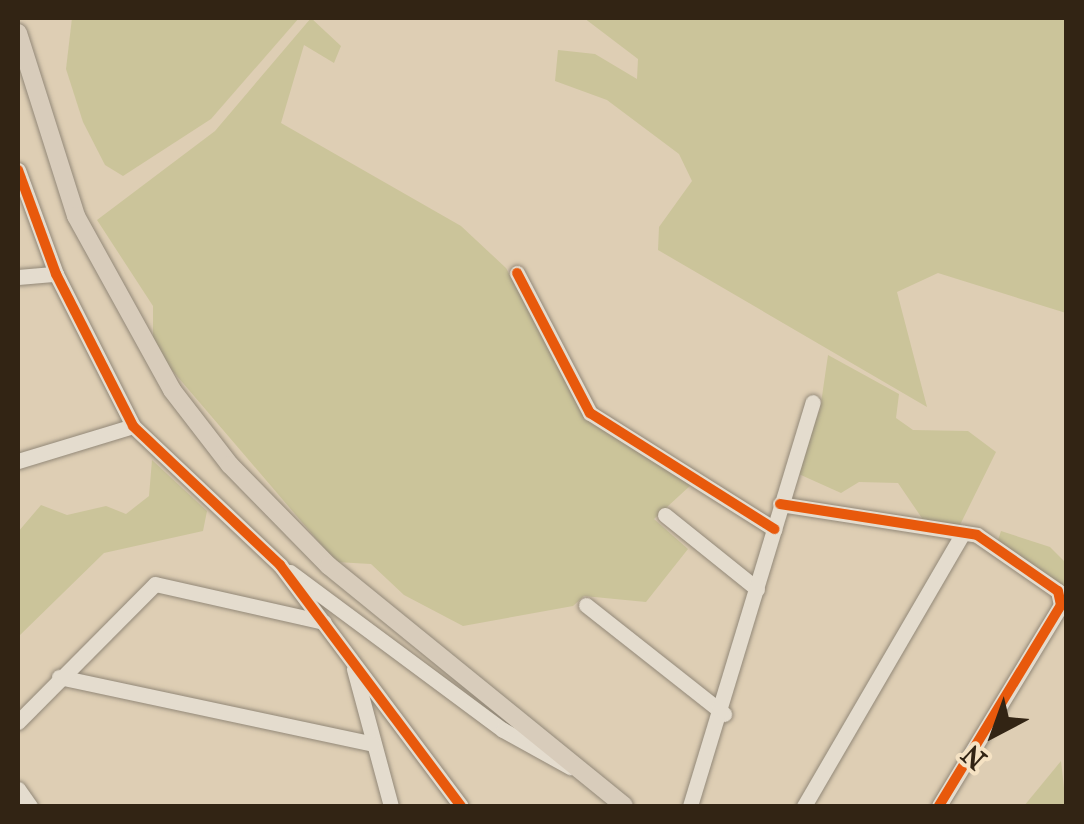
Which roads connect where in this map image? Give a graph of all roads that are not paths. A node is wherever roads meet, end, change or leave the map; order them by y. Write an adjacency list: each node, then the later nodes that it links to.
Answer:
1 (18, 33): 22 (main road)
2 (18, 170): 4 (street)
3 (517, 273): 11 (street)
4 (56, 274): 5 (street); 7 (street)
5 (18, 277)
6 (814, 402): 9 (street)
7 (133, 426): 8 (street); 13 (street)
8 (18, 460)
9 (780, 504): 11 (street); 12 (street)
10 (665, 514): 14 (street)
11 (774, 528): 14 (street)
12 (963, 533): 29 (street); 30 (street)
13 (280, 566): 16 (street); 22 (street)
14 (756, 589): 19 (street)
15 (586, 605): 19 (street)
16 (324, 622): 17 (street); 18 (street)
17 (352, 660): 21 (street); 26 (street)
18 (59, 677): 20 (street); 21 (street)
19 (724, 714): 28 (street)
20 (18, 722)
21 (372, 744): 25 (street)
22 (578, 771): 27 (main road)
23 (18, 788): 24 (street)
24 (30, 806)
25 (391, 806)
26 (461, 806)
27 (624, 806)
28 (690, 806)
29 (804, 806)
30 (940, 806)

